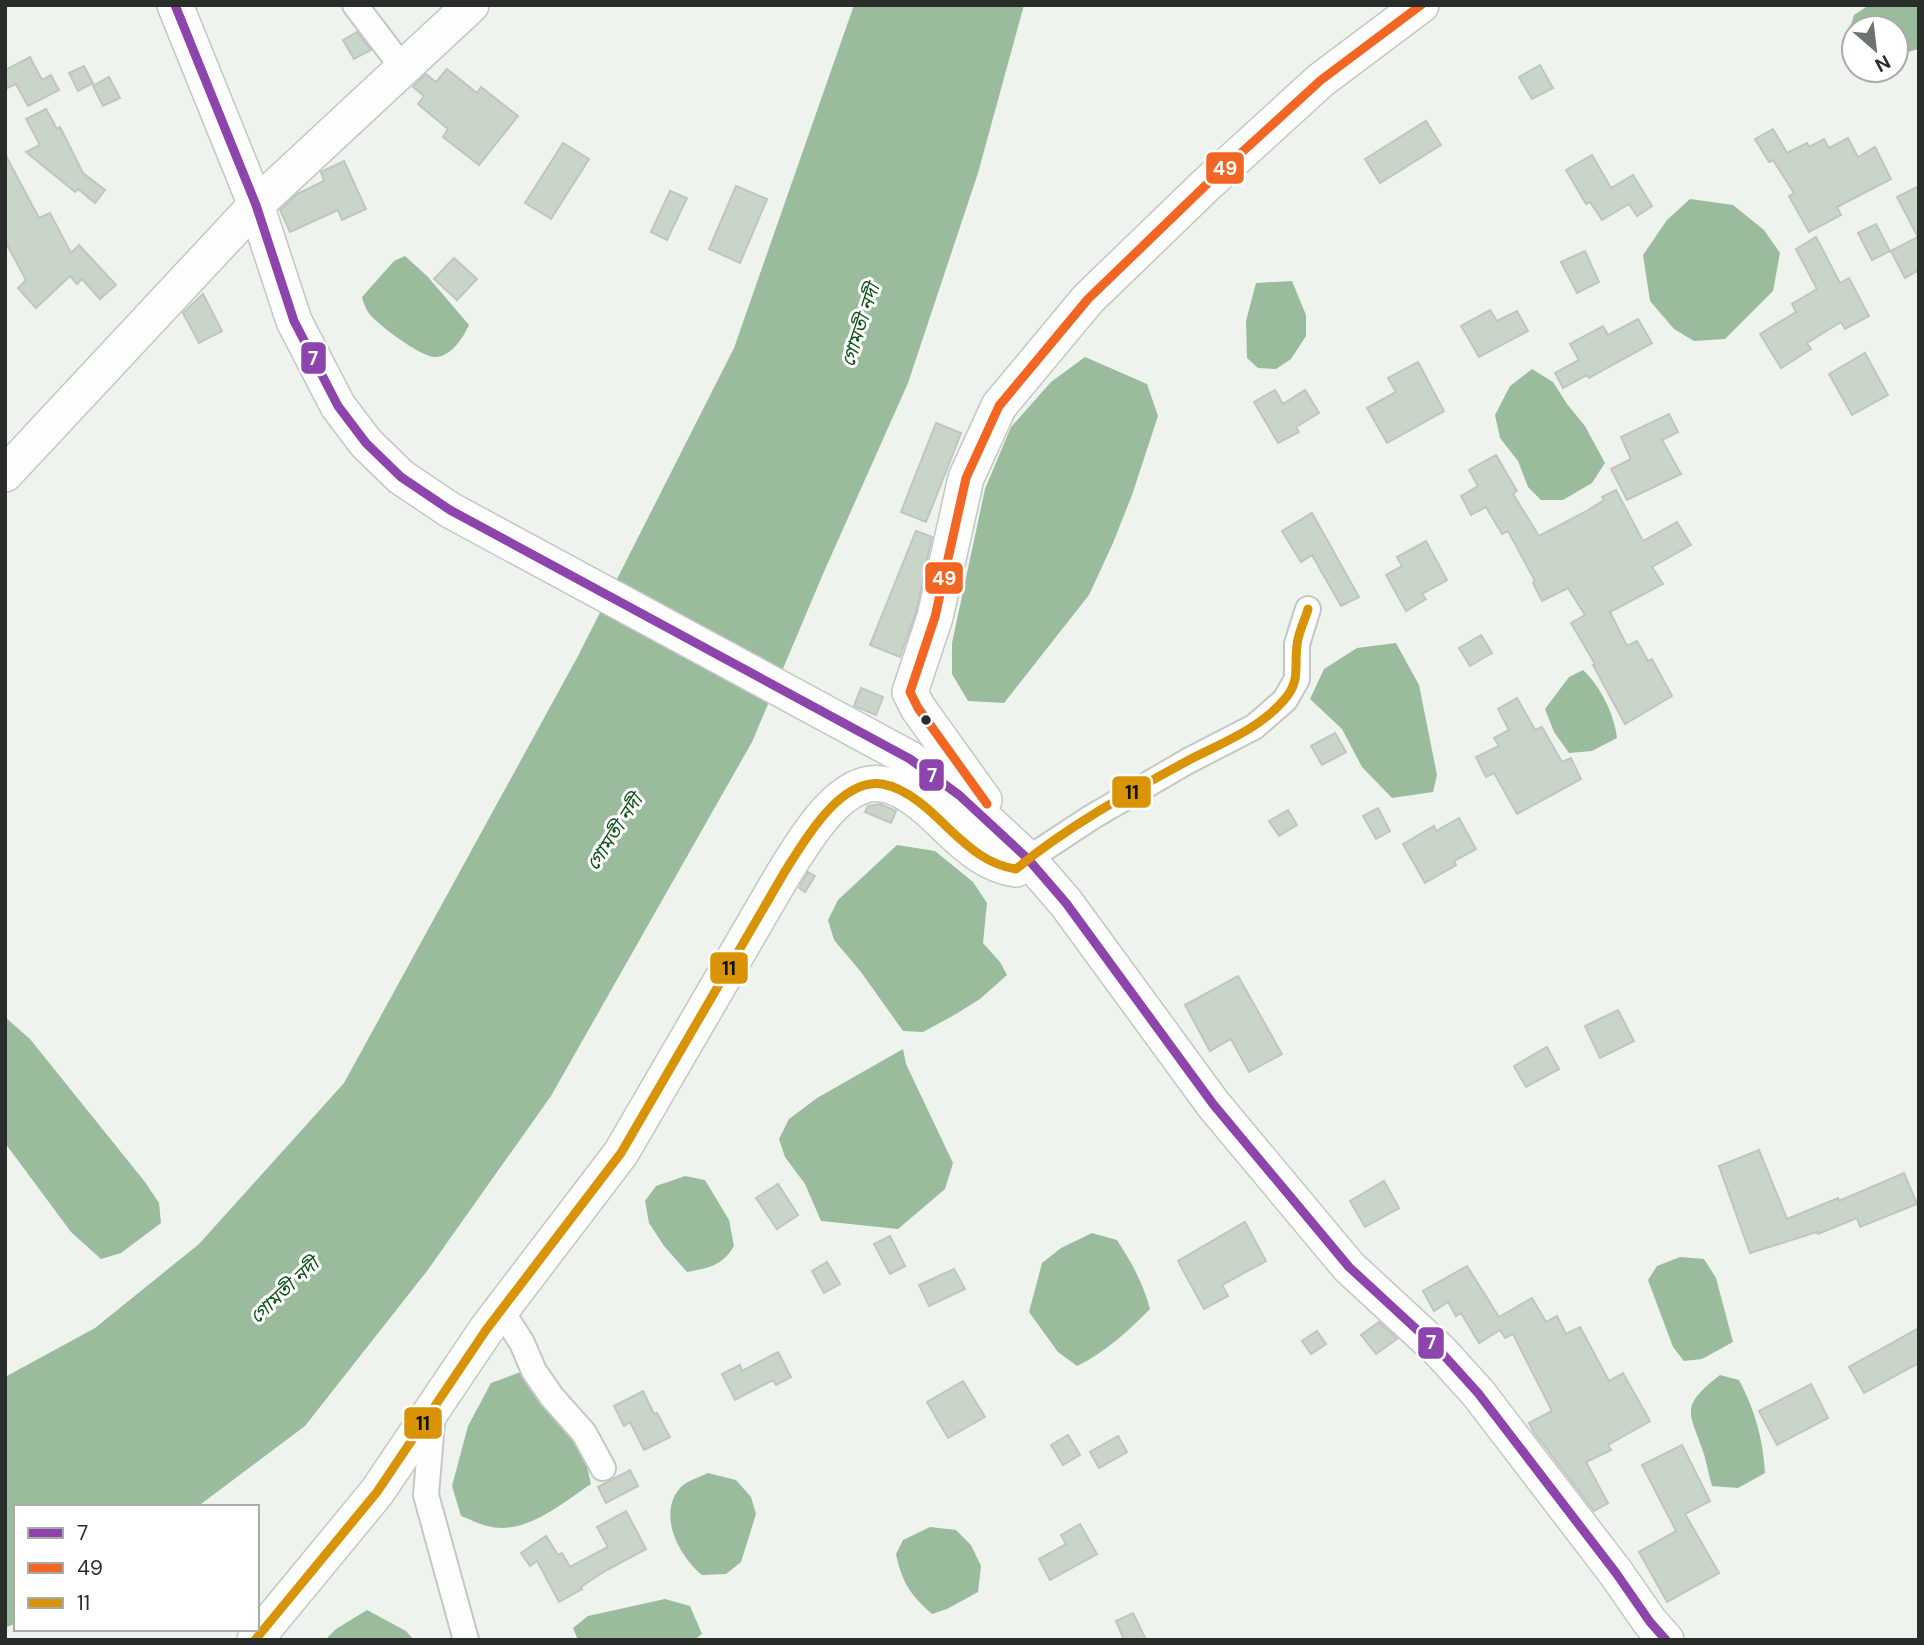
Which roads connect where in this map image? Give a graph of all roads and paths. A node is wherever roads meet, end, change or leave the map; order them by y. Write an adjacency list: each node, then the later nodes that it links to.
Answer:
1 (175, 5): 6 (main road)
2 (355, 5): 5 (street)
3 (471, 5): 5 (main road)
4 (1422, 5): 9 (main road)
5 (403, 68): 6 (main road)
6 (256, 205): 7 (main road); 9 (main road)
7 (5, 474)
8 (1308, 609): 9 (street)
9 (1028, 859): 10 (main road); 15 (main road)
10 (501, 1310): 11 (main road); 12 (street)
11 (433, 1410): 13 (main road); 14 (street)
12 (603, 1468)
13 (255, 1640)
14 (466, 1640)
15 (1666, 1640)

